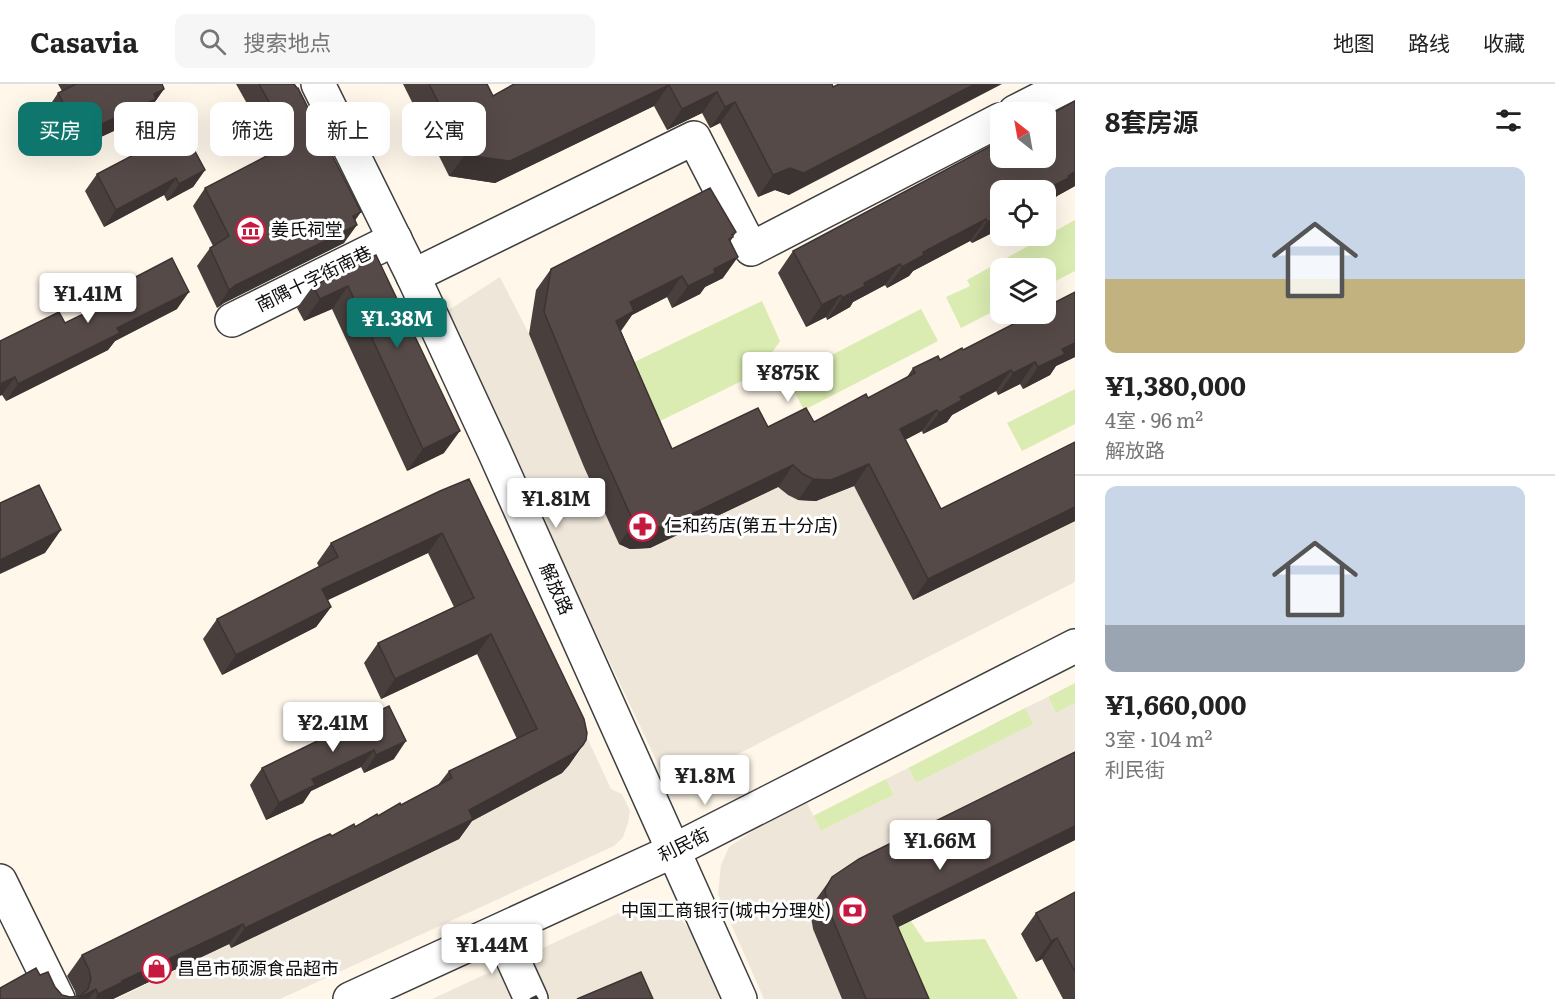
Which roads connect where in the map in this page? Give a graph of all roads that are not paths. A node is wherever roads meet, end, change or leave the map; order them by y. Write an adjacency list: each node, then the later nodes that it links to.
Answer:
1 (318, 84): 5 (street, 解放路)
2 (1070, 84): 3 (street)
3 (1035, 102)
4 (990, 125): 6 (street)
5 (395, 239): 6 (street, 解放路); 7 (street, 南隅十字街南巷)
6 (413, 276): 9 (street, 解放路)
7 (232, 320)
8 (1075, 646): 9 (street, 利民街)
9 (673, 851): 11 (street, 利民街); 15 (street, 解放路)
10 (0, 881): 12 (street)
11 (500, 931): 13 (street, 利民街); 14 (street)
12 (58, 999)
13 (350, 999)
14 (531, 999)
15 (740, 999)

